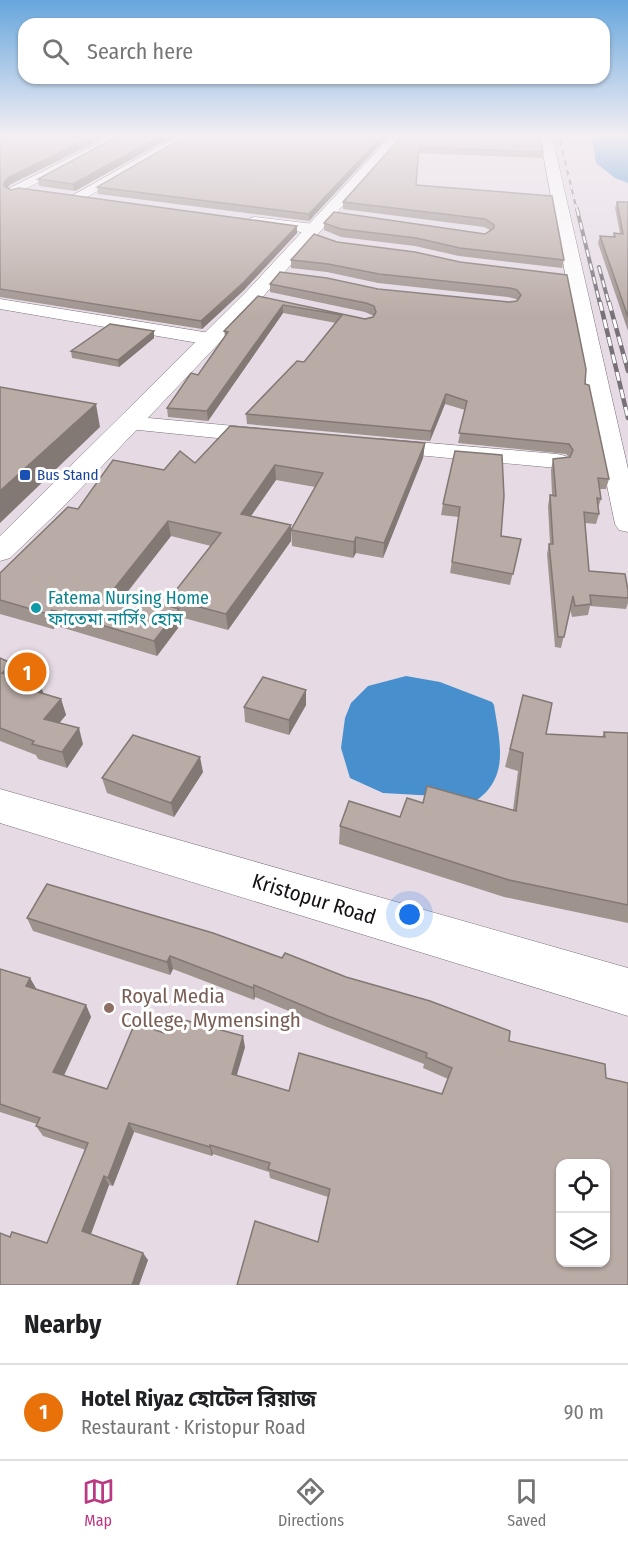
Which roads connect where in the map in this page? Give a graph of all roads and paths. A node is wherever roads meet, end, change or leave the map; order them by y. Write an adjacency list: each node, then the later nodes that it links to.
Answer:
1 (72, 196): 4 (street)
2 (343, 196): 5 (main road)
3 (555, 196): 18 (street)
4 (104, 202)
5 (328, 213): 6 (street); 8 (main road)
6 (350, 216)
7 (246, 220): 8 (street)
8 (317, 234): 9 (main road)
9 (274, 273): 10 (street); 12 (main road)
10 (295, 275)
11 (0, 304): 12 (street)
12 (210, 339): 13 (main road)
13 (127, 423): 14 (street); 17 (main road)
14 (290, 439)
15 (360, 444): 16 (street)
16 (557, 461)
17 (56, 498): 19 (main road); 20 (main road)
18 (628, 524)
19 (0, 529)
20 (0, 552)
21 (0, 806): 22 (main road, Kristopur Road)
22 (628, 992)

